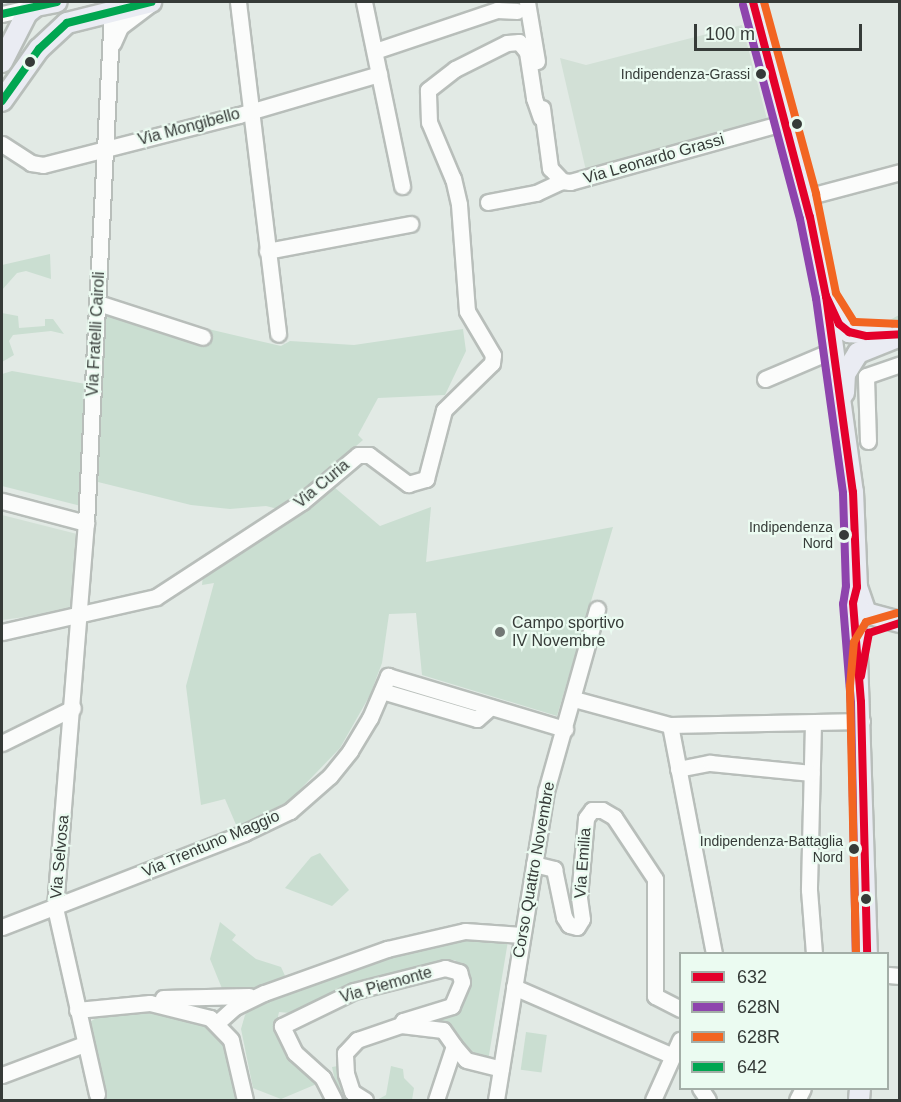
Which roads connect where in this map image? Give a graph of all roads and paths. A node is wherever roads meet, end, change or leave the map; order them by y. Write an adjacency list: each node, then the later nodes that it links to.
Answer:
1 (57, 2): 6 (main road)
2 (153, 2): 9 (main road); 13 (street)
3 (237, 2): 17 (street)
4 (364, 2): 12 (street)
5 (753, 2): 19 (main road)
6 (36, 6): 8 (street); 11 (main road); 14 (main road)
7 (522, 6): 12 (street); 18 (street, Via Leonardo Grassi)
8 (6, 9)
9 (112, 11): 11 (main road); 13 (street, Via Fratelli Cairoli)
10 (2, 42): 14 (street)
11 (39, 49): 16 (main road)
12 (375, 51): 15 (street)
13 (111, 52): 21 (street, Via Fratelli Cairoli)
14 (2, 60)
15 (379, 74): 17 (street, Via Mongibello); 24 (street)
16 (2, 101)
17 (250, 109): 21 (street, Via Mongibello); 28 (street)
18 (541, 118): 23 (street, Via Leonardo Grassi); 43 (street, Via Curia)
19 (786, 122): 23 (street, Via Leonardo Grassi); 25 (main road)
20 (2, 144): 21 (street, Via Mongibello)
21 (106, 149): 30 (street, Via Fratelli Cairoli)
22 (900, 172): 25 (street)
23 (562, 181): 26 (street)
24 (402, 186)
25 (806, 197): 29 (main road)
26 (488, 202)
27 (410, 224): 28 (street)
28 (267, 251): 31 (street)
29 (826, 296): 32 (main road); 34 (main road)
30 (98, 303): 33 (street); 40 (street, Via Fratelli Cairoli)
31 (278, 334)
32 (900, 335): 37 (main road)
33 (203, 337)
34 (831, 351): 36 (street); 37 (main road)
35 (900, 364): 38 (street)
36 (765, 379)
37 (843, 414): 41 (main road)
38 (867, 441)
39 (2, 501): 40 (street)
40 (87, 523): 43 (street, Via Fratelli Cairoli)
41 (857, 587): 44 (main road); 46 (main road)
42 (597, 609): 47 (street, Corso Quattro Novembre)
43 (80, 616): 45 (street, Via Curia); 48 (street, Via Selvosa)
44 (900, 622): 46 (main road)
45 (2, 632)
46 (860, 686): 49 (main road)
47 (574, 699): 51 (street); 52 (street, Corso Quattro Novembre)
48 (73, 708): 53 (street); 57 (street, Via Selvosa)
49 (862, 721): 50 (street); 62 (main road)
50 (813, 723): 51 (street); 55 (street)
51 (670, 725): 54 (street)
52 (566, 729): 56 (street, Corso Quattro Novembre); 57 (street, Via Trentuno Maggio)
53 (2, 743)
54 (678, 769): 55 (street); 60 (street)
55 (812, 773): 61 (street)
56 (534, 864): 59 (street, Corso Quattro Novembre); 66 (street, Via Emilia)
57 (55, 907): 58 (street, Via Trentuno Maggio); 67 (street, Via Selvosa)
58 (2, 927)
59 (522, 935): 63 (street, Corso Quattro Novembre); 64 (street)
60 (714, 952)
61 (814, 952)
62 (867, 952)
63 (514, 987): 72 (street); 73 (street, Corso Quattro Novembre)
64 (264, 993): 65 (street); 68 (street)
65 (127, 1003): 67 (street); 68 (street)
66 (679, 1008)
67 (77, 1010): 70 (street, Via Selvosa)
68 (218, 1023): 76 (street)
69 (401, 1025): 71 (street); 77 (street, Via Piemonte); 78 (street)
70 (84, 1044): 74 (street); 75 (street, Via Selvosa)
71 (454, 1046): 73 (street); 79 (street)
72 (678, 1051): 81 (street)
73 (501, 1069): 80 (street, Corso Quattro Novembre)
74 (2, 1075)
75 (97, 1094)
76 (245, 1101)
77 (334, 1101)
78 (365, 1101)
79 (436, 1101)
80 (496, 1101)
81 (653, 1101)

